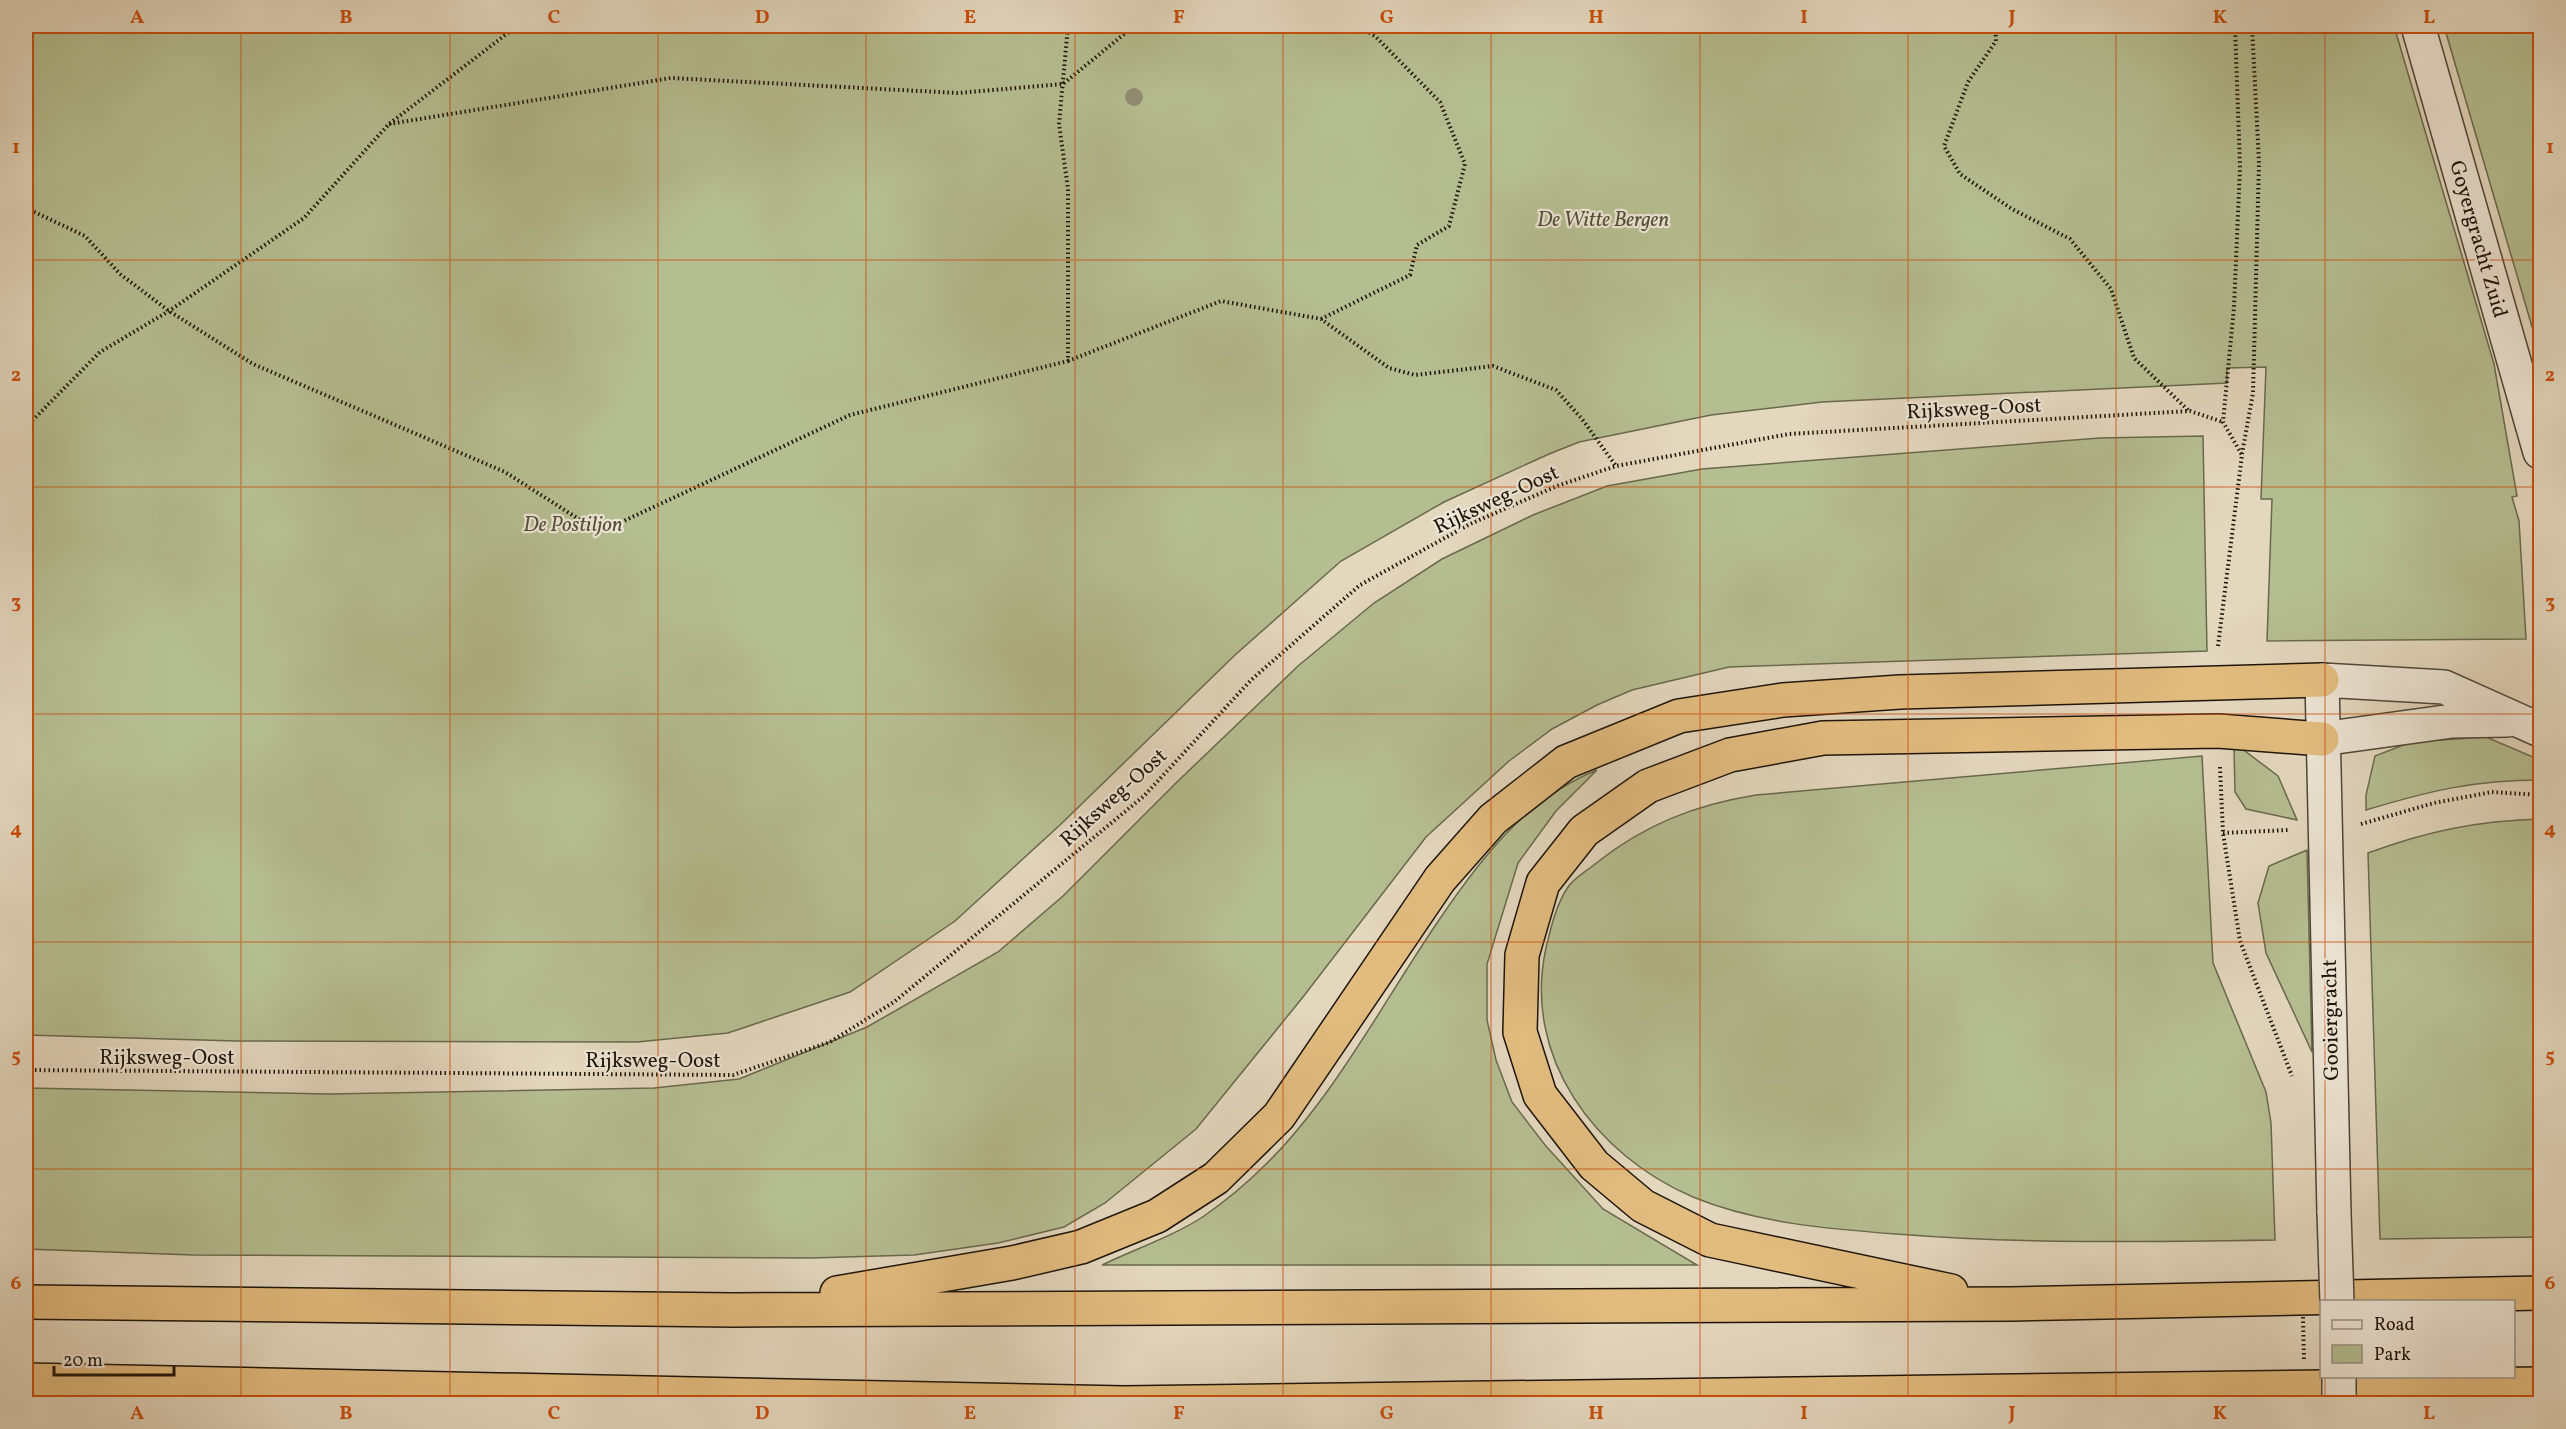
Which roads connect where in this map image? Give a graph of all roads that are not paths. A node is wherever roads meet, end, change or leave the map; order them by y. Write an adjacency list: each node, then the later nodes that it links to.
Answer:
1 (2418, 26): 2 (street, Goyergracht Zuid)
2 (2541, 452)
3 (2322, 680): 4 (street); 5 (street, Gooiergracht); 10 (highway)
4 (2534, 727): 5 (street)
5 (2322, 739): 7 (street, Gooiergracht, bridge); 9 (highway)
6 (2541, 1293): 9 (highway)
7 (2337, 1300)
8 (26, 1302): 10 (highway)
9 (2012, 1304): 10 (highway)
10 (734, 1310)
11 (2338, 1378): 14 (street, bridge)
12 (26, 1380): 13 (highway)
13 (2541, 1384)
14 (2339, 1404)

